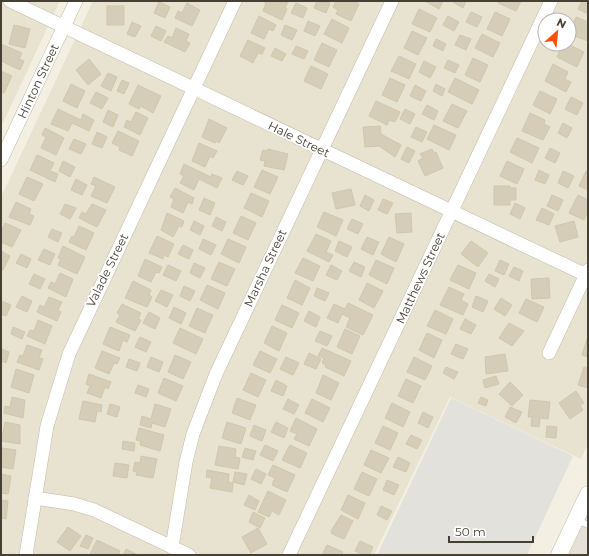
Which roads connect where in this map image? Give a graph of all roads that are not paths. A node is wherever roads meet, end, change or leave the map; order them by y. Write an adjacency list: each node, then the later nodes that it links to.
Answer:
1 (10, 1): 6 (street, Hale Street)
2 (76, 1): 6 (street, Hinton Street)
3 (236, 1): 7 (street, Valade Street)
4 (392, 1): 8 (street, Marsha Street)
5 (551, 1): 10 (street, Matthews Street)
6 (64, 27): 7 (street, Hale Street); 9 (street, Hinton Street)
7 (194, 88): 8 (street, Hale Street); 14 (street, Valade Street)
8 (322, 149): 10 (street, Hale Street); 16 (street, Marsha Street)
9 (1, 160)
10 (452, 211): 11 (street, Hale Street); 19 (street, Matthews Street)
11 (587, 274): 12 (street)
12 (549, 353)
13 (588, 494): 15 (street)
14 (35, 498): 16 (street); 17 (street, Valade Street)
15 (582, 522): 20 (street)
16 (172, 547): 18 (street)
17 (26, 555)
18 (190, 555)
19 (289, 555)
20 (559, 555)

